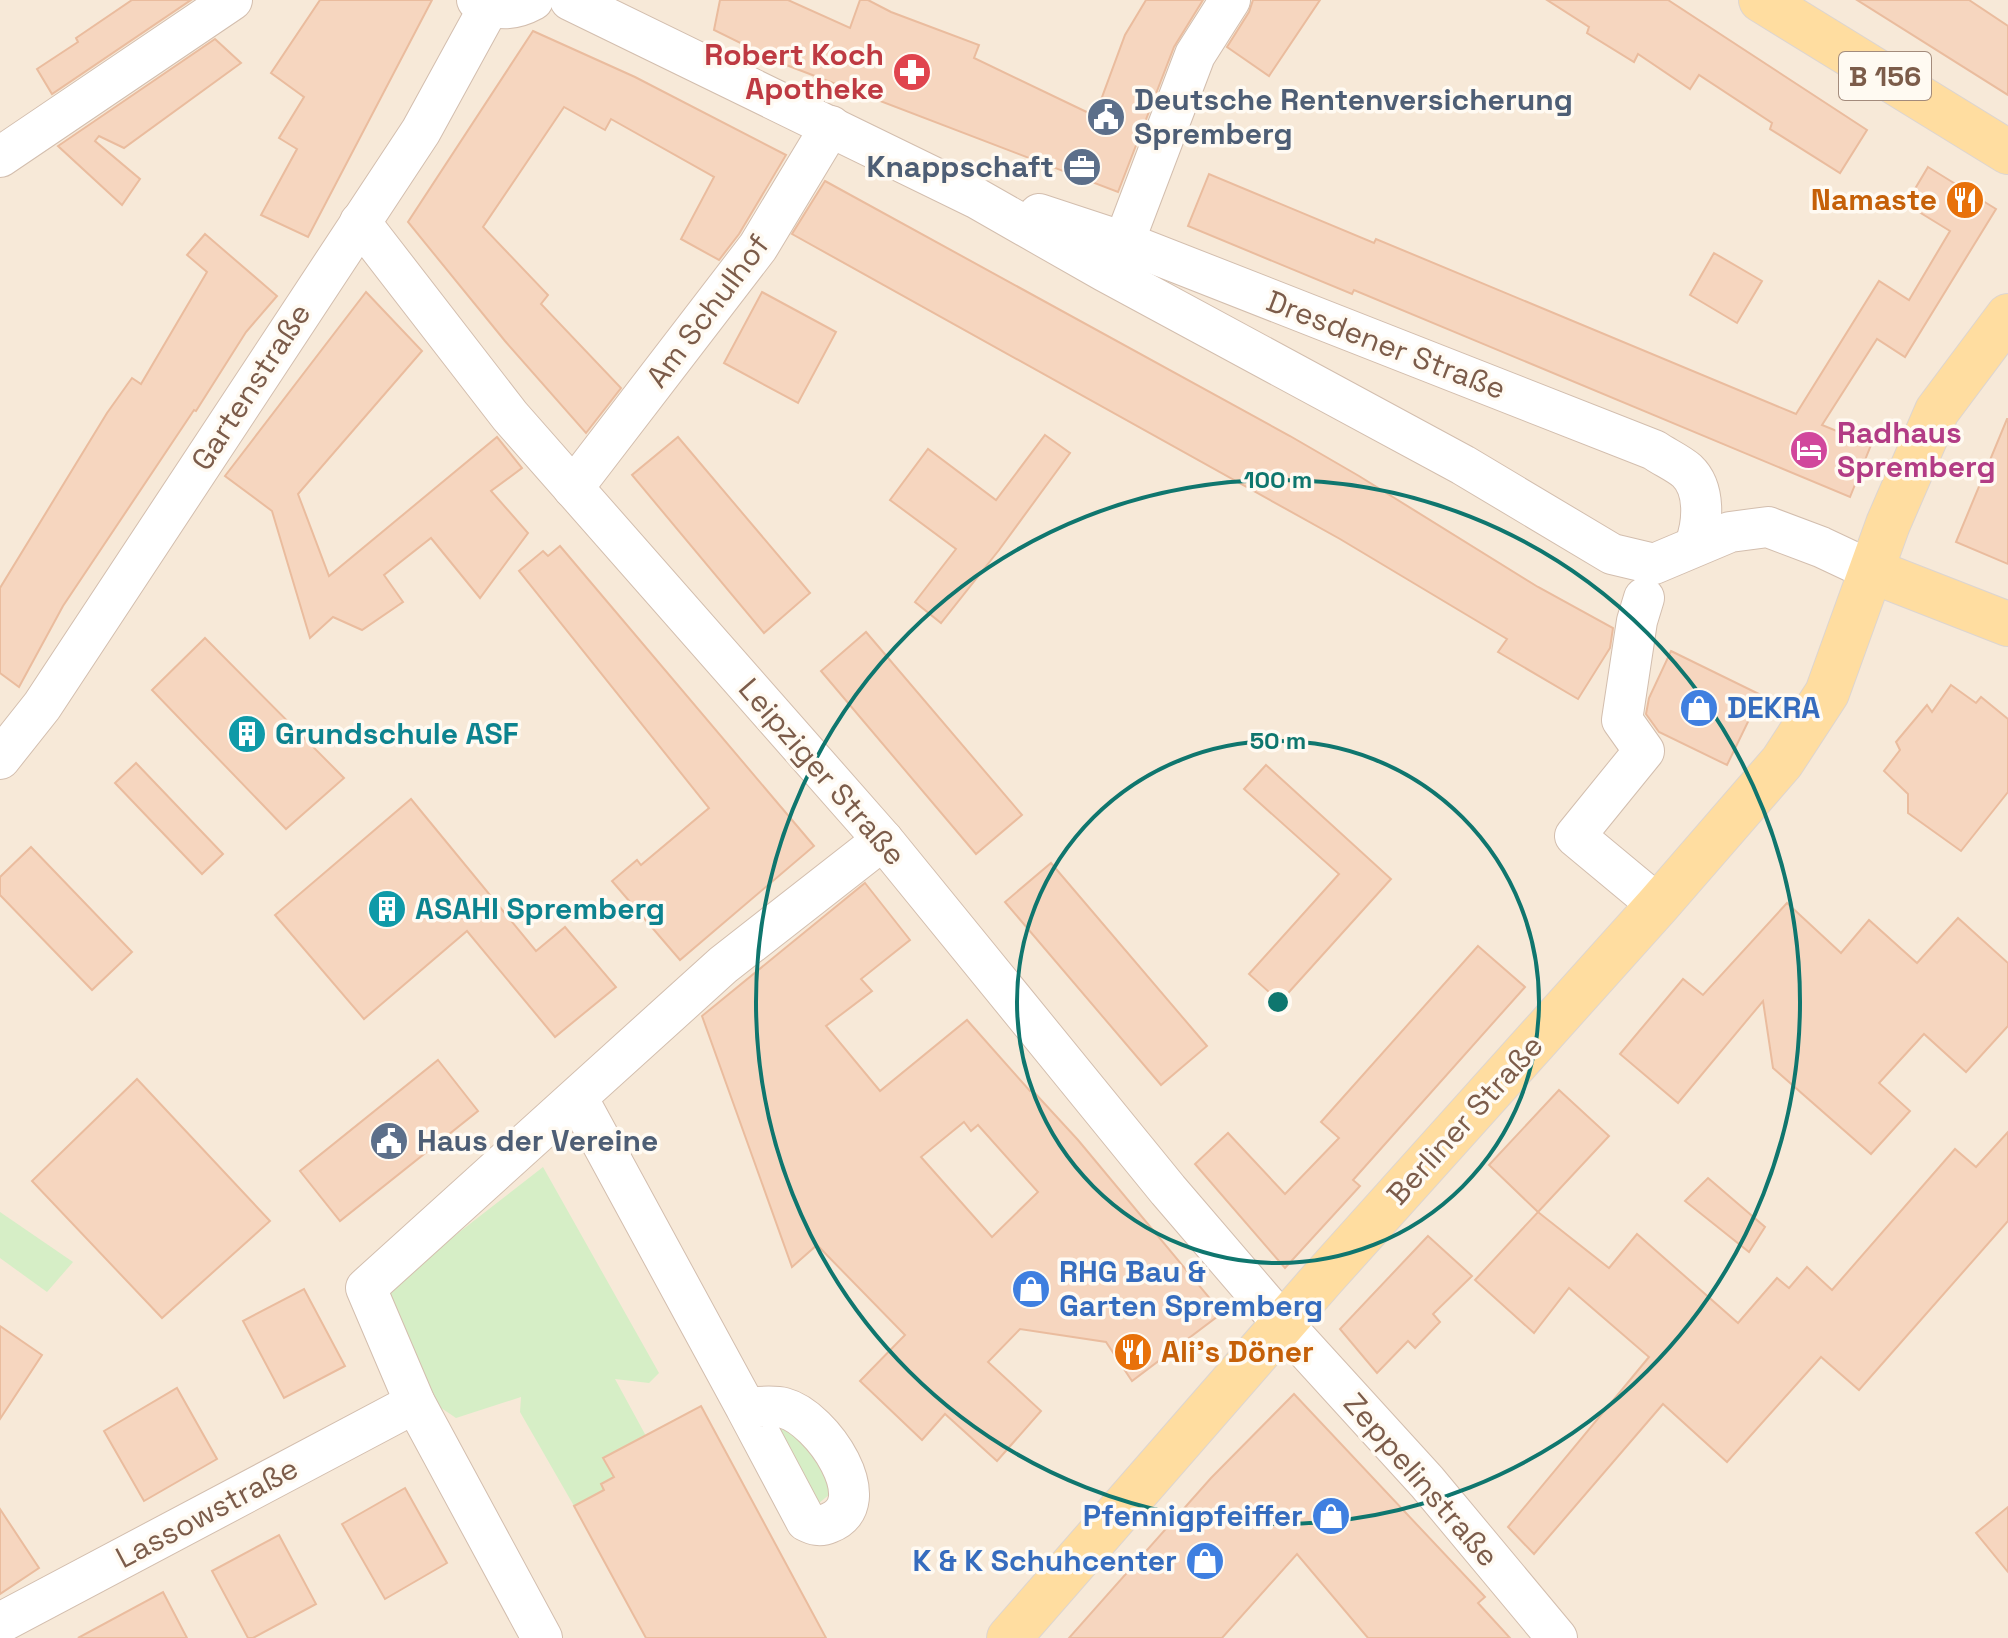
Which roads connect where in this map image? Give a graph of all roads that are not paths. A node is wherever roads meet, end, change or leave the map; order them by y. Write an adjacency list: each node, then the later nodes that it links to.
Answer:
1 (232, 0): 9 (street)
2 (533, 0): 6 (street)
3 (570, 0): 7 (street, Dresdener Straße)
4 (1230, 0): 12 (street)
5 (1761, 0): 8 (main road, B 156)
6 (483, 4): 11 (street, Gartenstraße)
7 (831, 126): 10 (street, Dresdener Straße); 14 (street, Am Schulhof)
8 (2008, 152)
9 (0, 157)
10 (1008, 216): 12 (street, Dresdener Straße); 15 (street, Dresdener Straße)
11 (360, 222): 14 (street, Leipziger Straße); 19 (street, Gartenstraße)
12 (1124, 242): 15 (street, Dresdener Straße)
13 (2008, 316): 16 (main road, Berliner Straße)
14 (573, 488): 20 (street, Leipziger Straße)
15 (1695, 545): 16 (street, Dresdener Straße)
16 (1872, 571): 18 (main road, Dresdener Straße); 21 (main road, Berliner Straße)
17 (1644, 598): 21 (street)
18 (2008, 624)
19 (0, 759)
20 (883, 840): 22 (street); 23 (street, Leipziger Straße)
21 (1658, 905): 23 (main road, Berliner Straße)
22 (578, 1099): 24 (street); 25 (street)
23 (1283, 1324): 28 (main road, Berliner Straße); 29 (street, Zeppelinstraße)
24 (415, 1403): 26 (street, Lassowstraße); 27 (street)
25 (746, 1408)
26 (0, 1623)
27 (542, 1638)
28 (1009, 1638)
29 (1557, 1638)

